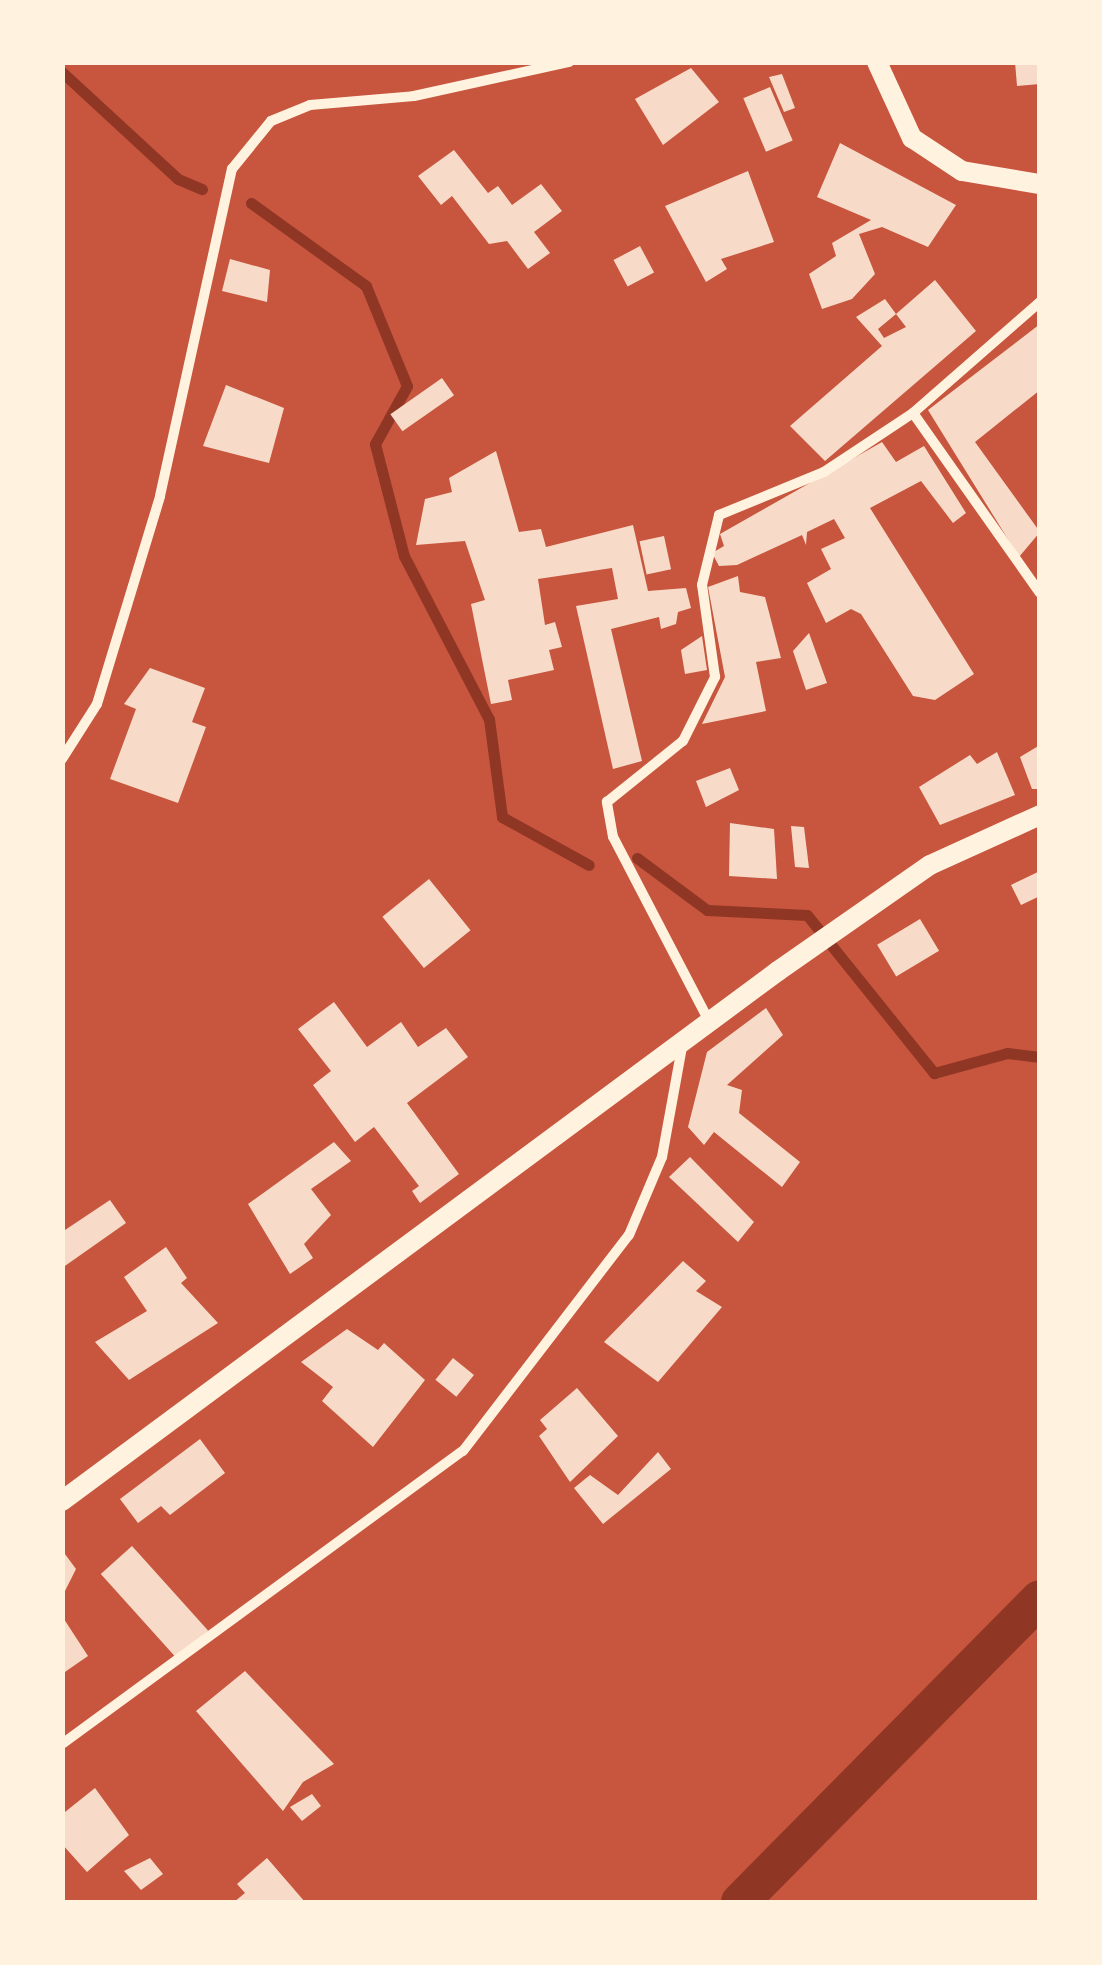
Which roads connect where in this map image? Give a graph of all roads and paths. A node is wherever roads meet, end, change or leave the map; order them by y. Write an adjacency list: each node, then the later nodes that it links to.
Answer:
1 (569, 62): 7 (street)
2 (877, 62): 3 (main road)
3 (1040, 184)
4 (1038, 304): 5 (street)
5 (913, 413): 6 (street); 9 (street)
6 (1040, 593)
7 (62, 759)
8 (1040, 816): 9 (main road)
9 (710, 1024): 10 (main road)
10 (682, 1046): 11 (main road); 12 (street)
11 (62, 1501)
12 (62, 1744)

